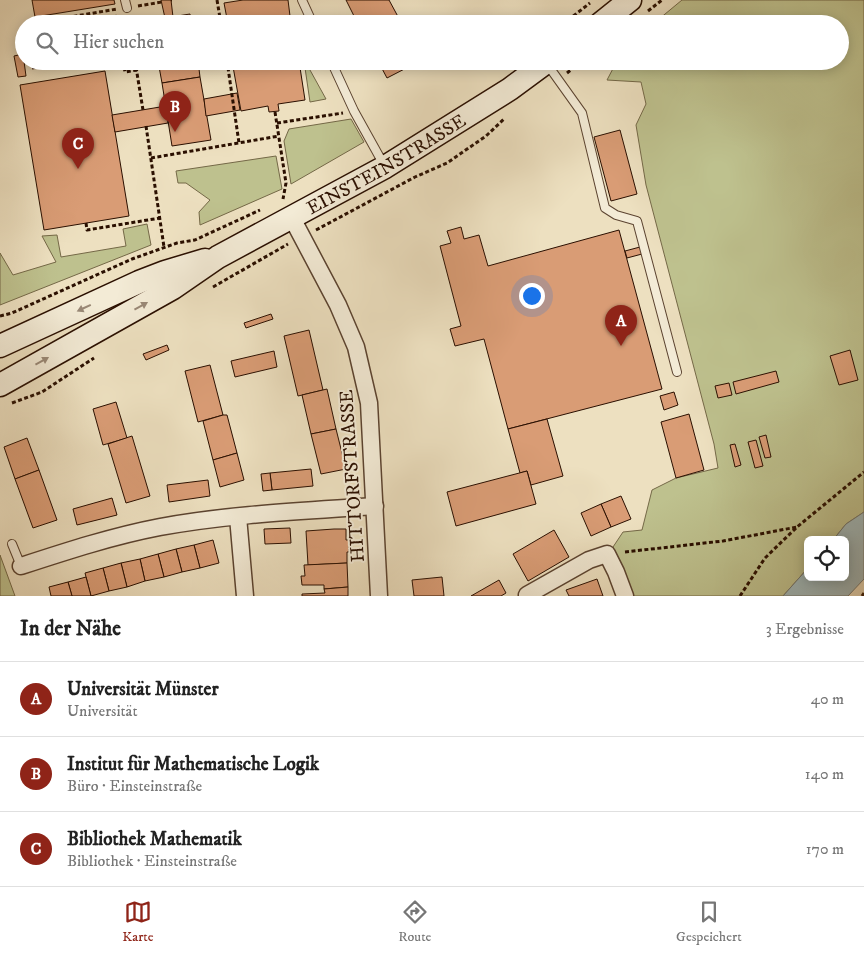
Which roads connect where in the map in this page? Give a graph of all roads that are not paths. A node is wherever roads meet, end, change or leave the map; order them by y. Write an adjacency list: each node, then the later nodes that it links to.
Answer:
1 (302, 0): 3 (lane)
2 (630, 0): 4 (main road)
3 (309, 15)
4 (611, 15)
5 (335, 70): 8 (lane)
6 (536, 70): 8 (main road, EINSTEINSTRASSE)
7 (552, 70): 14 (lane)
8 (385, 167): 9 (main road, EINSTEINSTRASSE)
9 (287, 208): 10 (main road, EINSTEINSTRASSE); 16 (street, HITTORFSTRASSE)
10 (218, 257): 12 (main road, EINSTEINSTRASSE, one-way to 12); 15 (main road, EINSTEINSTRASSE, one-way to 10)
11 (0, 320): 12 (main road)
12 (53, 322): 13 (main road, EINSTEINSTRASSE)
13 (0, 346)
14 (677, 372)
15 (0, 385)
16 (375, 506): 17 (street); 21 (street, HITTORFSTRASSE)
17 (238, 516): 19 (street); 20 (street)
18 (12, 544): 19 (lane)
19 (21, 566)
20 (245, 596)
21 (379, 596)
22 (527, 596): 23 (street)
23 (625, 596)

